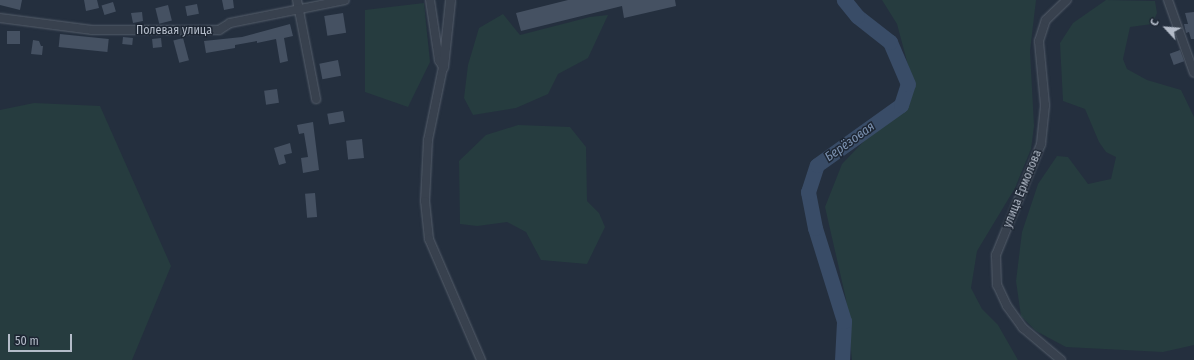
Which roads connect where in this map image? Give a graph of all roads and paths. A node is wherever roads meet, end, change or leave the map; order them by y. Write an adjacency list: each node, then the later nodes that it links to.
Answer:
1 (297, 0): 7 (street)
2 (345, 0): 7 (street, Полевая улица)
3 (430, 0): 9 (street)
4 (450, 0): 9 (street)
5 (1067, 0): 13 (street, улица Ермолова)
6 (1168, 0): 10 (street)
7 (298, 9): 8 (street, Полевая улица); 11 (street)
8 (0, 18)
9 (443, 67): 12 (street)
10 (1194, 73)
11 (316, 98)
12 (481, 360)
13 (1061, 360)

